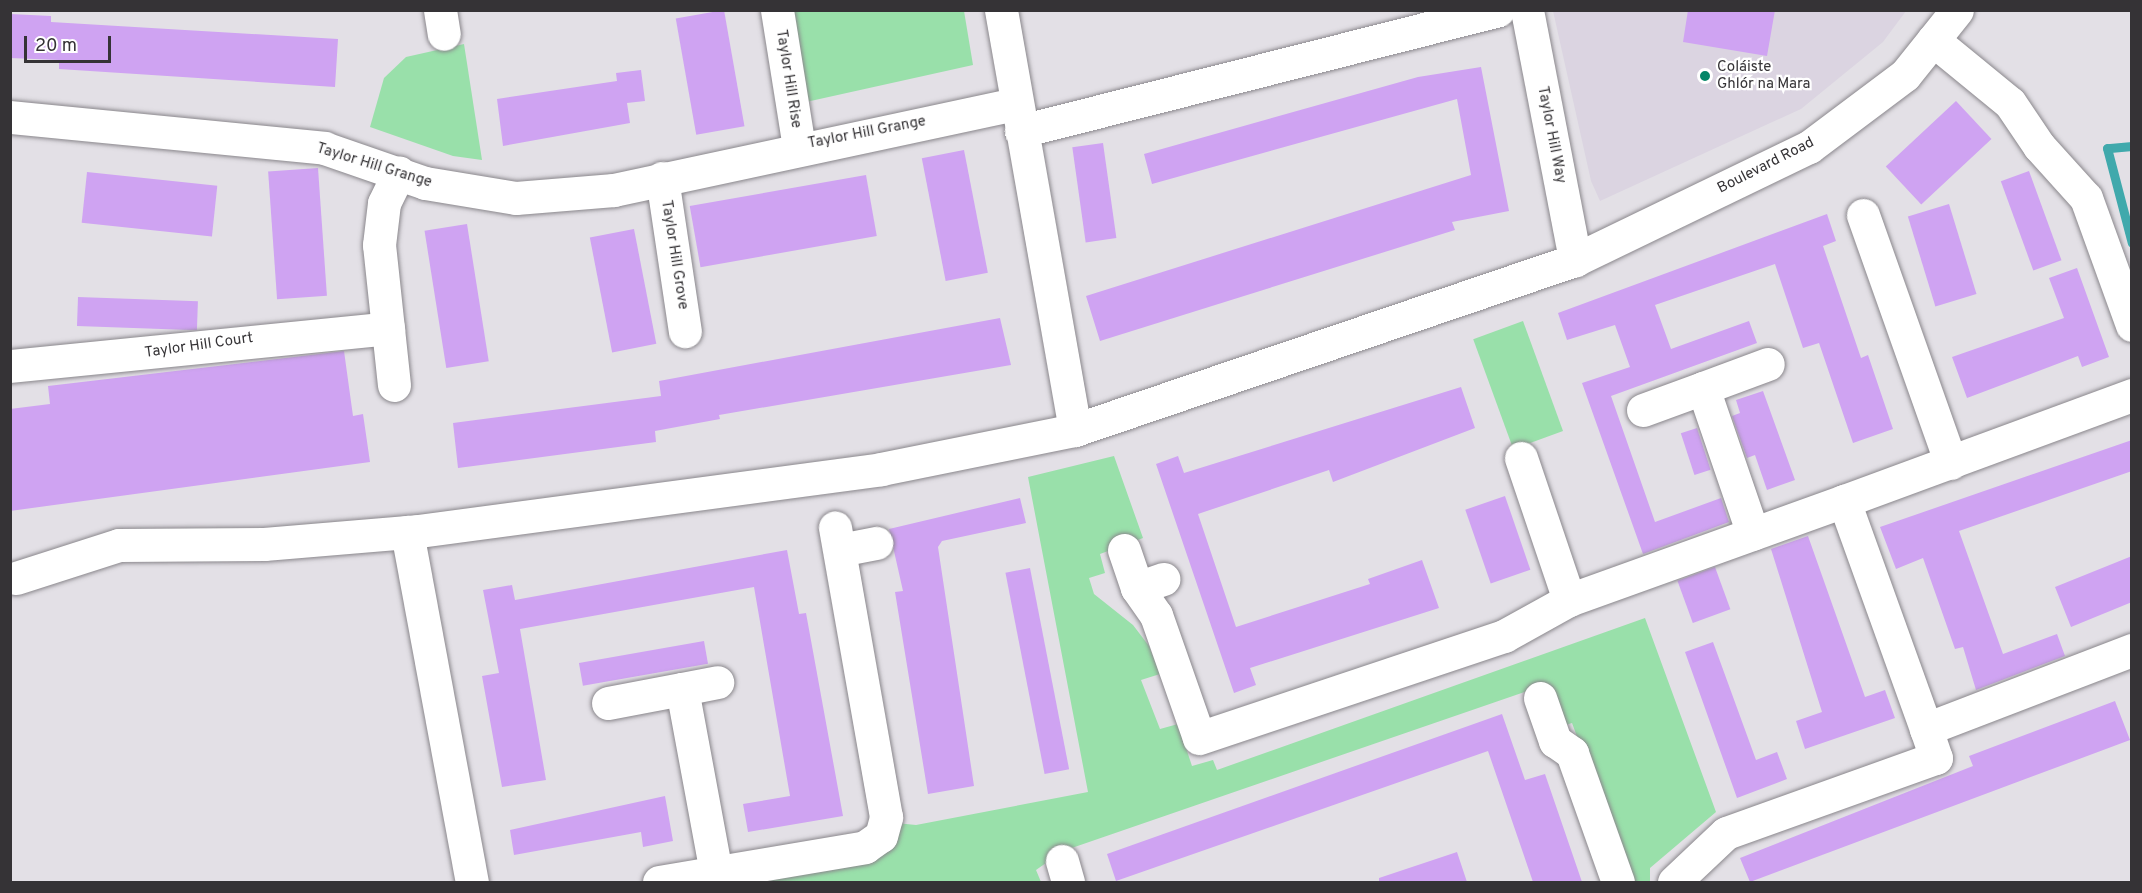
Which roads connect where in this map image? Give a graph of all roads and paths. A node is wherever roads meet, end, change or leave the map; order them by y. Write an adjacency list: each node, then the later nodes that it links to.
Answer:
1 (777, 10): 9 (street, Taylor Hill Rise)
2 (1001, 10): 8 (street)
3 (1498, 10): 8 (street, Taylor Hill Grange)
4 (1527, 10): 13 (street, Taylor Hill Way)
5 (1957, 10): 6 (street, Boulevard Road)
6 (1933, 40): 13 (street, Boulevard Road); 14 (street)
7 (10, 117): 10 (street, Taylor Hill Grange)
8 (1019, 118): 9 (street, Taylor Hill Grange); 23 (street)
9 (799, 147): 11 (street, Taylor Hill Grange)
10 (399, 172): 11 (street, Taylor Hill Grange); 15 (street)
11 (662, 178): 16 (street, Taylor Hill Grove)
12 (1863, 215): 25 (street)
13 (1575, 260): 23 (street, Boulevard Road)
14 (2132, 325)
15 (388, 328): 18 (street, Taylor Hill Court); 19 (street)
16 (686, 331)
17 (1768, 364): 20 (street)
18 (10, 366)
19 (394, 385)
20 (1703, 388): 22 (street); 28 (street)
21 (2132, 395): 25 (street)
22 (1642, 410)
23 (1074, 430): 27 (street, Boulevard Road)
24 (1521, 458): 32 (street)
25 (1951, 463): 26 (street)
26 (1844, 501): 28 (street); 38 (street)
27 (407, 532): 31 (street, Boulevard Road); 40 (street)
28 (1753, 534): 32 (street)
29 (876, 543): 39 (street)
30 (1124, 550): 32 (street)
31 (16, 578)
32 (1569, 600)
33 (2132, 650): 38 (street)
34 (717, 682): 35 (street)
35 (682, 689): 37 (street); 39 (street)
36 (1540, 698): 42 (street)
37 (608, 703)
38 (1926, 729): 43 (street)
39 (734, 874): 41 (street)
40 (472, 882)
41 (659, 882)
42 (1618, 882)
43 (1674, 882)

